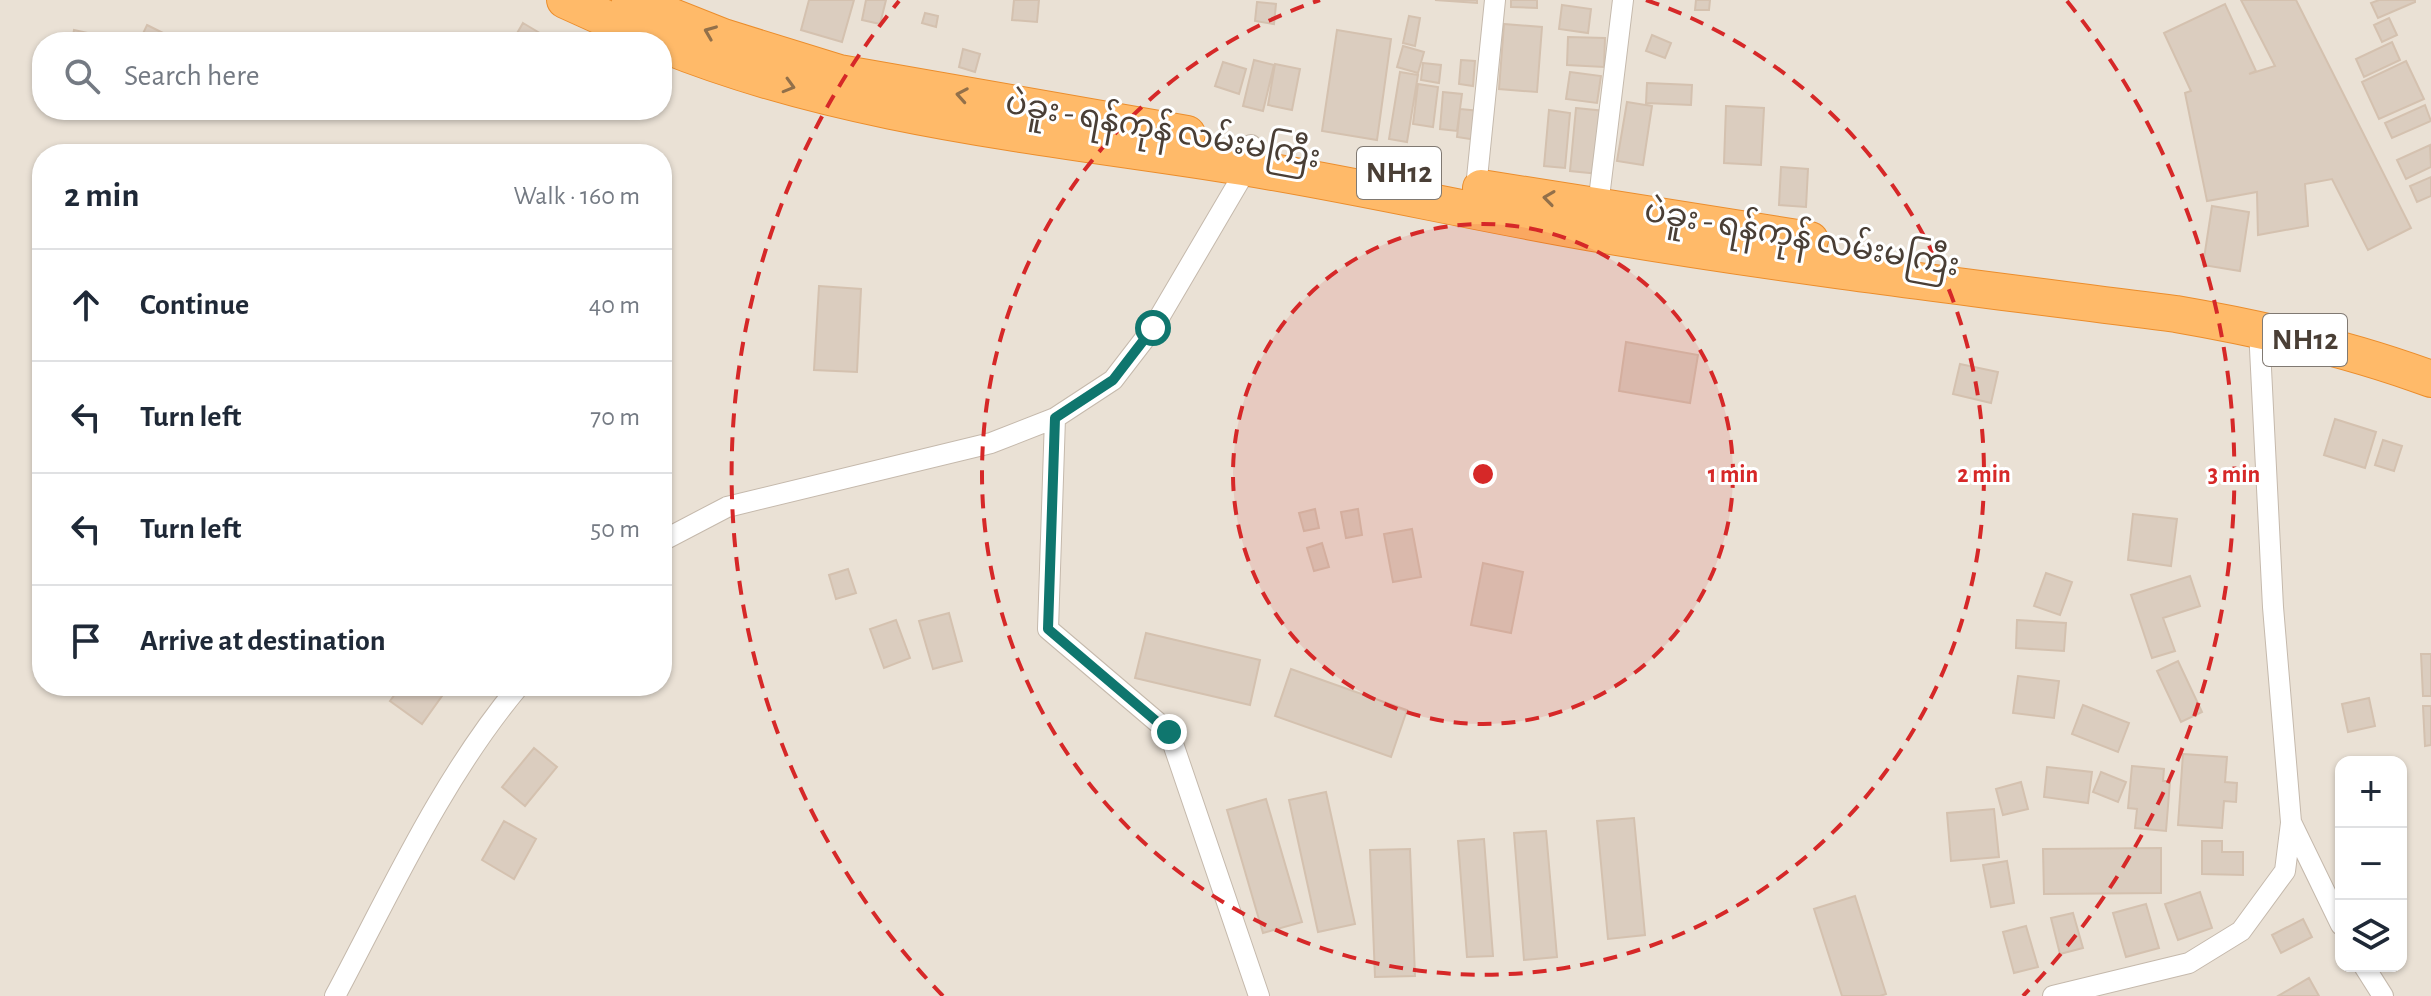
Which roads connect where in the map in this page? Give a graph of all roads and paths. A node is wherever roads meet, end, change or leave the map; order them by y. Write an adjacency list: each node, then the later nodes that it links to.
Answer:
1 (565, 0): 4 (highway, ပဲခူး - ရန်ကုန် လမ်းမကြီး / NH12)
2 (1495, 0): 8 (street)
3 (1623, 0): 9 (street)
4 (616, 7): 5 (highway, ပဲခူး - ရန်ကုန် လမ်းမကြီး / NH12); 7 (highway, ပဲခူး - ရန်ကုန် လမ်းမကြီး / NH12, one-way to 4)
5 (647, 32)
6 (672, 48): 7 (highway, ပဲခူး - ရန်ကုန် လမ်းမကြီး / NH12, one-way to 7)
7 (1249, 156): 8 (highway, ပဲခူး - ရန်ကုန် လမ်းမကြီး / NH12); 9 (highway, ပဲခူး - ရန်ကုန် လမ်းမကြီး / NH12); 12 (street)
8 (1476, 188): 9 (highway, ပဲခူး - ရန်ကုန် လမ်းမကြီး / NH12, one-way to 8)
9 (1596, 219): 10 (highway, ပဲခူး - ရန်ကုန် လမ်းမကြီး / NH12)
10 (2259, 329): 11 (highway, ပဲခူး - ရန်ကုန် လမ်းမကြီး / NH12); 15 (street)
11 (2431, 379)
12 (1055, 418): 13 (street); 19 (street)
13 (672, 536)
14 (511, 696): 18 (street)
15 (2291, 822): 16 (street); 20 (street)
16 (2335, 913)
17 (2368, 972): 21 (street)
18 (335, 996)
19 (1259, 996)
20 (2053, 996)
21 (2383, 996)

